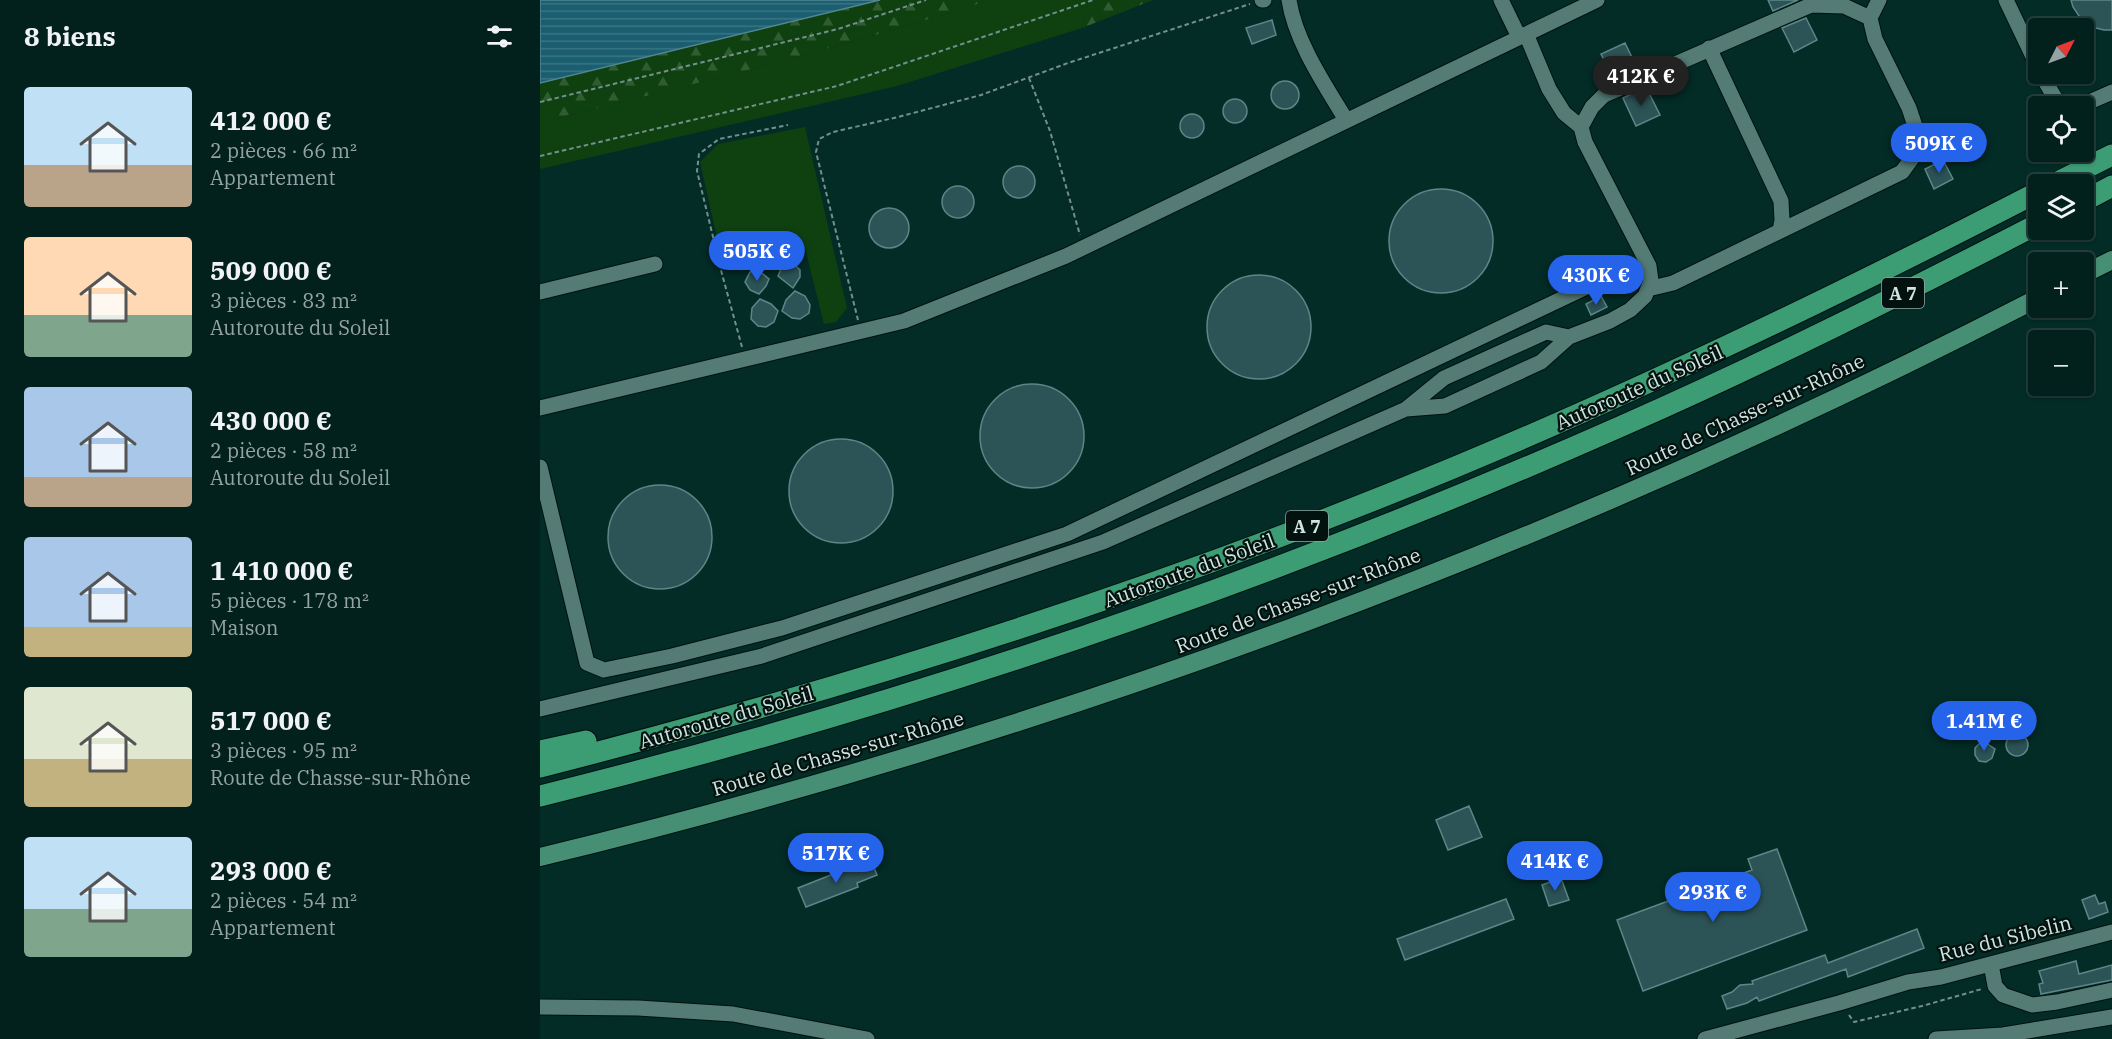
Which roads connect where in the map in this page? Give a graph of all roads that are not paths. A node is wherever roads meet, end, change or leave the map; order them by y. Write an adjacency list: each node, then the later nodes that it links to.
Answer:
1 (1289, 0): 12 (street)
2 (1501, 0): 7 (street)
3 (1597, 0): 7 (street)
4 (1879, 0): 6 (street)
5 (2006, 0): 8 (street)
6 (1870, 18): 9 (street); 20 (street)
7 (1522, 36): 12 (street); 13 (street)
8 (2028, 46)
9 (1710, 48): 13 (street); 20 (street)
10 (2112, 92): 11 (street)
11 (2094, 100)
12 (1346, 120): 28 (street)
13 (1581, 126): 24 (street)
14 (2112, 155): 15 (highway)
15 (2074, 174)
16 (2112, 186): 17 (highway)
17 (2094, 196)
18 (2028, 197): 32 (highway, Autoroute du Soleil / A 7)
19 (2028, 229): 35 (highway, Autoroute du Soleil / A 7)
20 (1780, 231): 24 (street)
21 (2112, 260): 23 (main road)
22 (655, 264): 25 (street)
23 (2094, 269)
24 (1649, 281): 27 (street); 30 (street)
25 (540, 292)
26 (2028, 303): 36 (main road, Route de Chasse-sur-Rhône)
27 (1569, 337): 29 (street); 29 (street)
28 (540, 408)
29 (1406, 410): 31 (street)
30 (540, 467)
31 (540, 709)
32 (626, 745): 33 (highway); 34 (highway, Autoroute du Soleil / A 7)
33 (540, 751)
34 (540, 767)
35 (540, 796)
36 (540, 857)
37 (2112, 932): 38 (street, Rue du Sibelin)
38 (1991, 964): 39 (street); 43 (street, Rue du Sibelin)
39 (2112, 990)
40 (540, 1007): 42 (street)
41 (2112, 1017): 44 (street)
42 (867, 1039)
43 (1705, 1039)
44 (1936, 1039)

